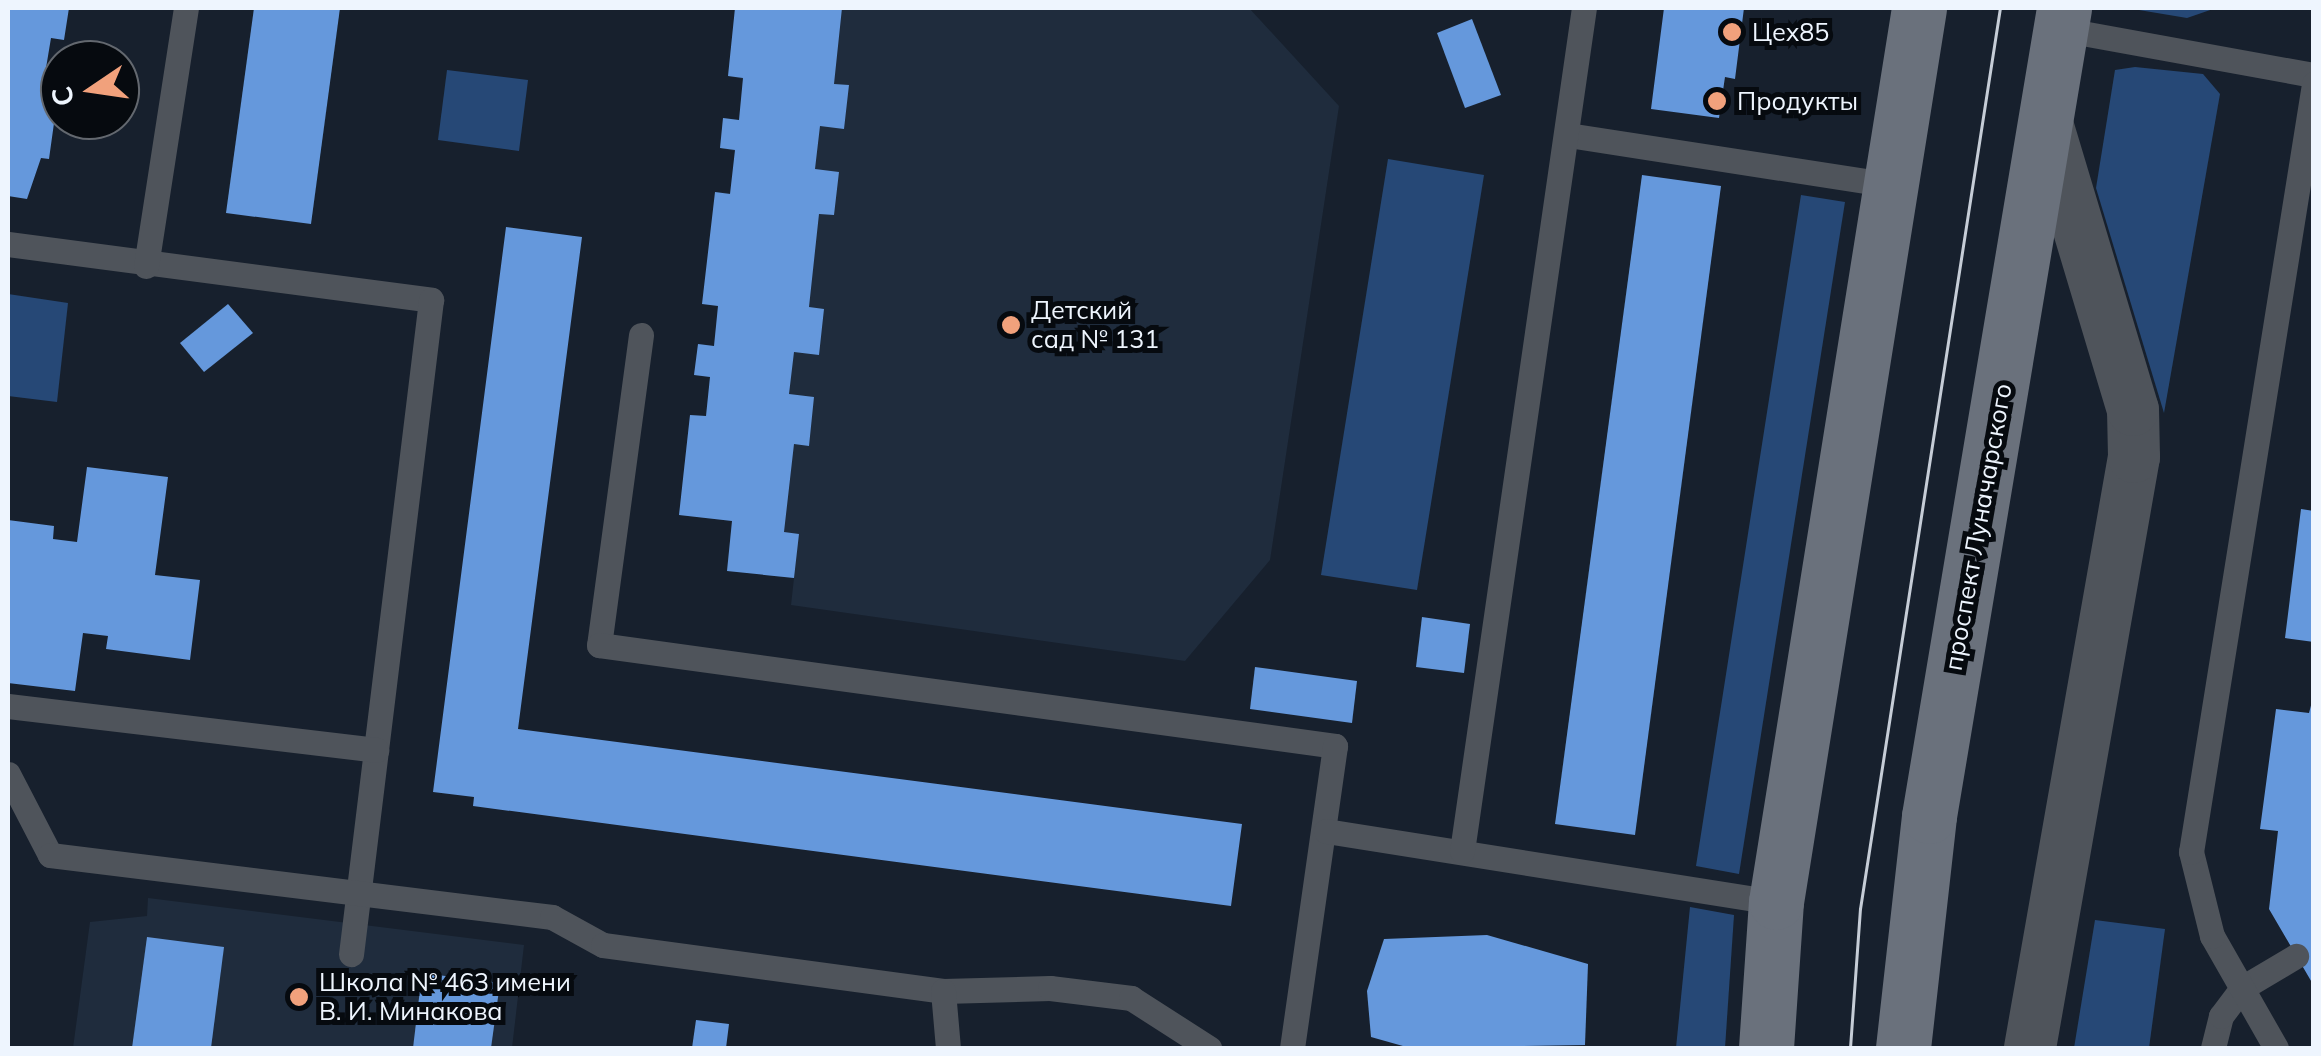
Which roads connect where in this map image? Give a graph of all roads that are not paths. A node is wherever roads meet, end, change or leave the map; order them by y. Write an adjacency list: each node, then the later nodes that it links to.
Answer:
1 (186, 8): 11 (lane)
2 (1584, 8): 8 (lane)
3 (1919, 8): 9 (main road)
4 (2062, 18): 5 (lane); 7 (main road, проспект Луначарского)
5 (2314, 75)
6 (2314, 84): 22 (lane)
7 (2046, 120): 28 (main road, проспект Луначарского); 29 (street)
8 (1568, 135): 9 (lane); 17 (lane)
9 (1892, 185): 19 (main road)
10 (8, 244): 11 (lane)
11 (146, 266): 14 (lane)
12 (641, 335): 16 (lane)
13 (8, 706): 14 (lane)
14 (376, 750): 18 (lane)
15 (8, 774): 18 (lane)
16 (1326, 832): 17 (lane); 26 (lane)
17 (1462, 851): 19 (lane)
18 (358, 897): 20 (lane); 23 (lane)
19 (1776, 902): 27 (main road)
20 (351, 954)
21 (2296, 956): 22 (lane)
22 (2242, 988): 30 (lane); 31 (lane)
23 (943, 991): 24 (lane); 25 (lane)
24 (948, 1048)
25 (1209, 1048)
26 (1292, 1048)
27 (1766, 1048)
28 (1903, 1048)
29 (2030, 1048)
30 (2214, 1048)
31 (2276, 1048)

